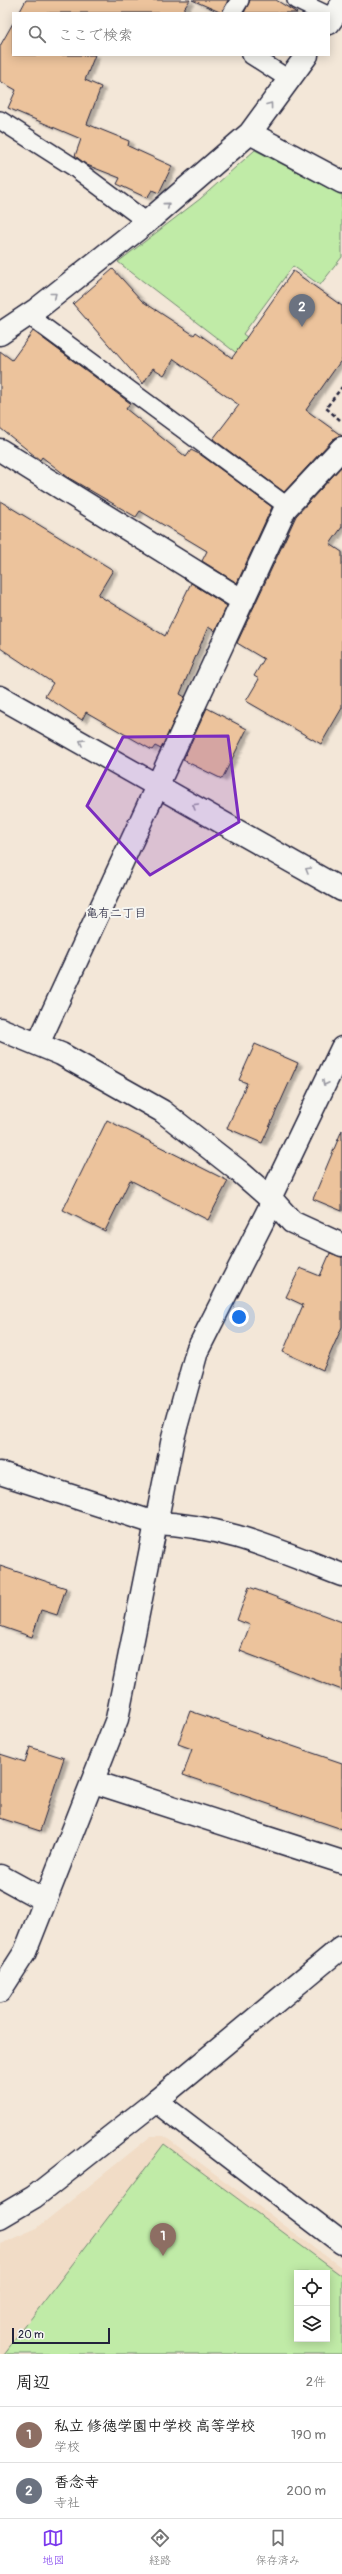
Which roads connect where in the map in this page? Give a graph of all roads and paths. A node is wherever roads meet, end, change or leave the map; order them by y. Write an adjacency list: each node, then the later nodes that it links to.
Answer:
1 (240, 0): 3 (lane)
2 (296, 0): 4 (lane)
3 (233, 12)
4 (329, 12)
5 (253, 56): 7 (lane)
6 (306, 56): 7 (street)
7 (290, 80): 9 (street, one-way to 7)
8 (0, 120): 11 (lane)
9 (250, 133): 10 (street); 11 (street, one-way to 9)
10 (342, 182)
11 (147, 222): 12 (street, one-way to 11)
12 (28, 315): 13 (street); 18 (lane)
13 (0, 334)
14 (342, 387): 15 (path)
15 (342, 422)
16 (342, 448): 18 (street)
17 (0, 450): 19 (street)
18 (287, 506): 19 (street)
19 (243, 601): 21 (street)
20 (0, 697): 21 (street, one-way to 20)
21 (158, 785): 22 (street, one-way to 21); 24 (street)
22 (342, 890)
23 (0, 1029): 24 (street)
24 (38, 1044): 26 (street)
25 (342, 1048): 26 (street, one-way to 26)
26 (272, 1199): 27 (street); 29 (street)
27 (342, 1245)
28 (0, 1473): 29 (street)
29 (155, 1523): 30 (street); 31 (street)
30 (342, 1575)
31 (94, 1782): 32 (street); 34 (street)
32 (342, 1862)
33 (0, 1876): 34 (street)
34 (44, 1900): 36 (street)
35 (342, 1947): 37 (street)
36 (0, 1991)
37 (156, 2101): 38 (street); 39 (street)
38 (0, 2217)
39 (342, 2243)

